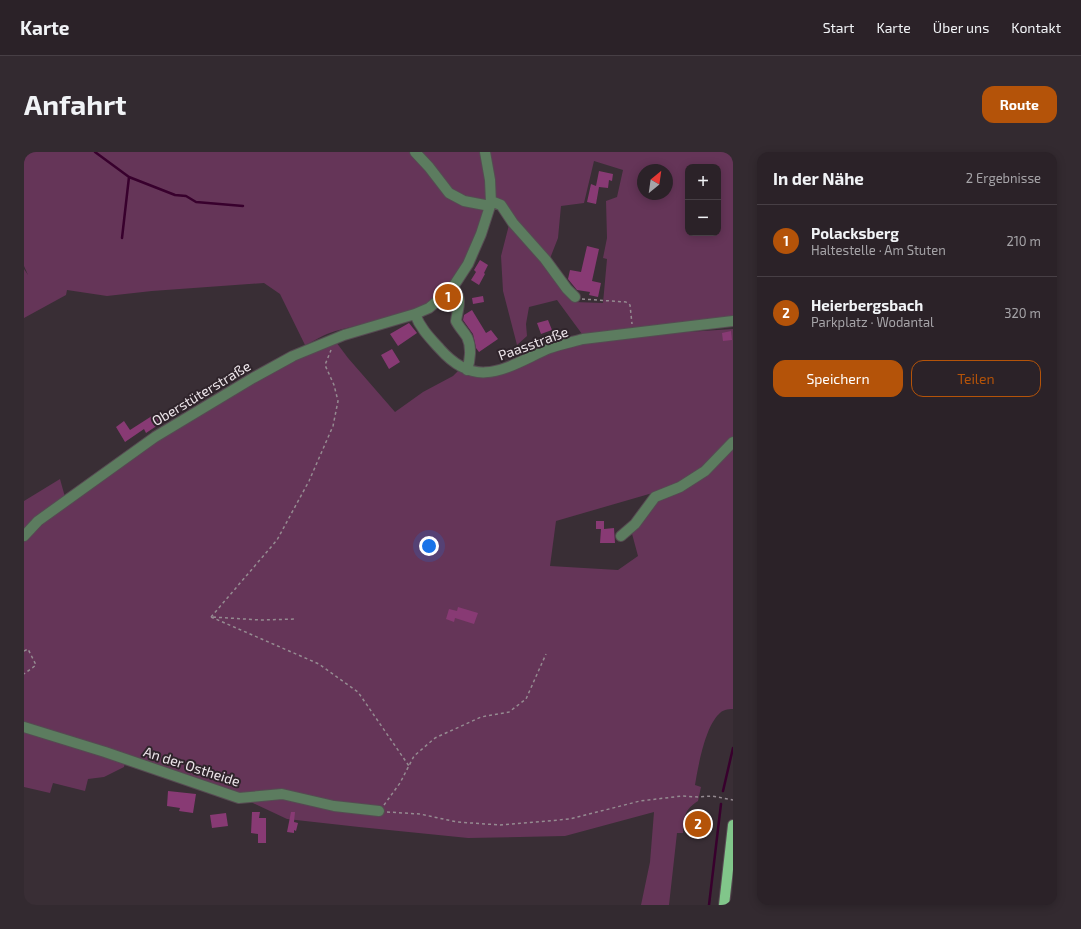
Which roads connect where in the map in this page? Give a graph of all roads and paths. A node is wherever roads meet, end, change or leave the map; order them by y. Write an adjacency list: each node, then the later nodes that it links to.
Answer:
1 (415, 152): 3 (street)
2 (485, 152): 3 (street)
3 (491, 203): 4 (street, Oberstüterstraße); 5 (street)
4 (453, 287): 6 (street, Oberstüterstraße); 10 (street)
5 (575, 297): 8 (path)
6 (415, 314): 9 (street, Oberstüterstraße); 10 (street, Paasstraße)
7 (733, 321): 8 (street, Paasstraße)
8 (632, 333): 10 (street, Paasstraße)
9 (335, 339): 12 (street, Oberstüterstraße); 14 (path)
10 (467, 370)
11 (733, 442): 13 (street)
12 (24, 536)
13 (621, 536)
14 (211, 616): 15 (path); 20 (path)
15 (296, 619)
16 (24, 651): 18 (path)
17 (546, 654): 20 (path)
18 (24, 674)
19 (24, 728): 22 (street, An der Ostheide)
20 (409, 766): 22 (path)
21 (733, 800): 22 (path)
22 (379, 811)
23 (733, 825): 24 (main road)
24 (724, 905)

